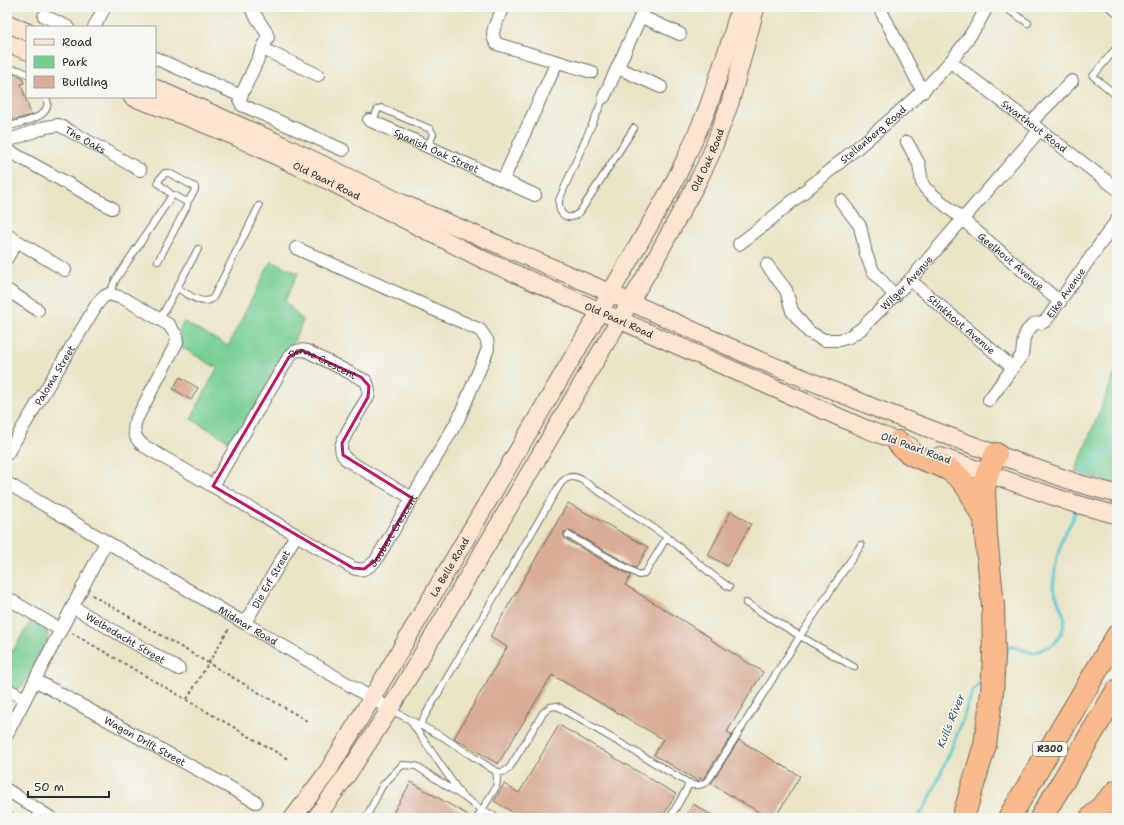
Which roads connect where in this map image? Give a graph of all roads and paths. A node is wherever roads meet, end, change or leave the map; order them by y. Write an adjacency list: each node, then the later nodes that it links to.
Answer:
1 (105, 7): 16 (street)
2 (250, 7): 21 (street)
3 (504, 7): 24 (street)
4 (740, 7): 71 (main road, Old Oak Road)
5 (756, 7): 74 (main road, Old Oak Road)
6 (878, 7): 34 (street)
7 (987, 7): 25 (street, Stellenberg Road)
8 (1004, 7): 14 (lane)
9 (1109, 7): 11 (lane)
10 (642, 12): 18 (street); 26 (street)
11 (1117, 13)
12 (44, 16): 15 (street)
13 (7, 23): 17 (main road)
14 (1028, 23)
15 (66, 26)
16 (95, 26)
17 (26, 32)
18 (680, 34)
19 (7, 43): 22 (main road)
20 (1117, 47): 36 (lane)
21 (263, 49): 30 (street); 35 (street)
22 (26, 52)
23 (156, 58): 35 (street)
24 (557, 62): 28 (street); 50 (street)
25 (951, 62): 34 (street, Stellenberg Road); 42 (street, Swarthout Road)
26 (618, 68): 32 (street); 37 (street)
27 (7, 69): 29 (lane)
28 (592, 72)
29 (26, 74)
30 (318, 75)
31 (1072, 81): 42 (street, Wilger Avenue)
32 (661, 87)
33 (156, 88): 71 (main road, Old Paarl Road)
34 (923, 92): 61 (street, Stellenberg Road)
35 (241, 96): 48 (street)
36 (1117, 96)
37 (604, 97): 43 (lane)
38 (46, 98): 41 (lane)
39 (135, 98): 77 (main road, Old Paarl Road)
40 (371, 121): 46 (street, Spanish Oak Street); 46 (lane)
41 (7, 127)
42 (1035, 127): 51 (street, Swarthout Road); 58 (street, Wilger Avenue)
43 (634, 128)
44 (7, 141): 49 (street, The Oaks)
45 (908, 142): 58 (street, Geelhout Avenue)
46 (428, 147): 50 (street, Spanish Oak Street)
47 (7, 150): 57 (street)
48 (343, 150)
49 (140, 170)
50 (503, 180): 53 (street, Spanish Oak Street)
51 (1117, 189)
52 (172, 195): 55 (lane); 55 (lane); 72 (lane)
53 (535, 195)
54 (841, 201): 73 (street)
55 (187, 203): 65 (lane)
56 (259, 206): 69 (lane)
57 (112, 208)
58 (962, 219): 68 (street, Wilger Avenue); 75 (street, Geelhout Avenue)
59 (1117, 220): 75 (street, Eike Avenue)
60 (12, 238): 64 (street); 67 (street)
61 (739, 244)
62 (296, 248): 89 (street, Joubert Crescent)
63 (198, 249): 69 (lane)
64 (7, 258)
65 (158, 260)
66 (768, 265): 73 (street, Wilger Avenue)
67 (65, 270)
68 (910, 280): 73 (street, Wilger Avenue); 80 (street, Stinkhout Avenue)
69 (177, 288): 78 (lane)
70 (7, 290): 76 (street)
71 (611, 293): 74 (main road, Old Paarl Road); 77 (main road, Old Oak Road)
72 (106, 296): 78 (street); 83 (street, Paloma Street)
73 (895, 296)
74 (630, 302): 79 (main road, Old Oak Road); 84 (main road, Old Paarl Road)
75 (1060, 302): 80 (street, Eike Avenue)
76 (38, 310)
77 (600, 311): 79 (main road, Old Paarl Road); 113 (main road, La Belle Road)
78 (160, 319): 87 (street, Joubert Crescent)
79 (620, 320): 82 (main road, Old Paarl Road); 104 (main road, La Belle Road)
80 (1013, 368): 81 (street, Eike Avenue)
81 (989, 400)
82 (898, 442): 85 (main road, Old Paarl Road); 91 (highway)
83 (7, 454)
84 (996, 454): 85 (highway); 88 (main road, Old Paarl Road)
85 (987, 474): 90 (main road, Old Paarl Road); 91 (highway)
86 (7, 484): 95 (street, Midmar Road)
87 (213, 486): 89 (street, Denne Crescent); 92 (street, Joubert Crescent)
88 (1117, 494)
89 (412, 498): 92 (street, Joubert Crescent)
90 (1117, 515)
91 (984, 516): 139 (highway)
92 (296, 534): 102 (street, Die Erf Street)
93 (568, 535): 94 (lane)
94 (667, 537): 97 (lane); 119 (lane)
95 (106, 542): 98 (street); 102 (street, Midmar Road)
96 (861, 546): 105 (lane)
97 (729, 587)
98 (82, 589): 101 (street); 107 (path)
99 (7, 598): 103 (street)
100 (746, 603): 105 (lane)
101 (73, 607): 103 (street); 109 (street, Welbedacht Street)
102 (240, 621): 107 (path); 113 (street, Midmar Road)
103 (62, 628): 110 (street); 115 (path)
104 (435, 632): 113 (main road); 116 (main road, La Belle Road)
105 (800, 636): 108 (lane); 124 (lane)
106 (1117, 636): 140 (highway, R300)
107 (208, 663): 115 (path); 118 (path)
108 (854, 667)
109 (179, 670)
110 (35, 680): 114 (street); 128 (street, Wagon Drift Street)
111 (7, 689): 114 (street)
112 (1117, 691): 141 (highway, R300)
113 (372, 698): 116 (street, Midmar Road); 122 (main road, La Belle Road)
114 (25, 699): 120 (street)
115 (186, 700): 121 (path)
116 (390, 709): 117 (lane); 122 (main road); 134 (main road, La Belle Road)
117 (411, 721): 119 (lane); 127 (lane)
118 (309, 722)
119 (419, 726): 123 (lane)
120 (7, 734)
121 (288, 759)
122 (328, 770): 133 (main road, La Belle Road)
123 (496, 771): 124 (lane); 129 (lane)
124 (690, 783): 138 (lane)
125 (7, 790): 132 (street)
126 (1117, 791): 142 (highway)
127 (462, 796): 129 (lane); 135 (lane)
128 (256, 802)
129 (482, 810): 136 (lane); 137 (lane)
130 (7, 814): 131 (lane)
131 (13, 818)
132 (51, 818)
133 (292, 818)
134 (316, 818)
135 (366, 818)
136 (477, 818)
137 (497, 818)
138 (670, 818)
139 (963, 818)
140 (1009, 818)
141 (1041, 818)
142 (1091, 818)

